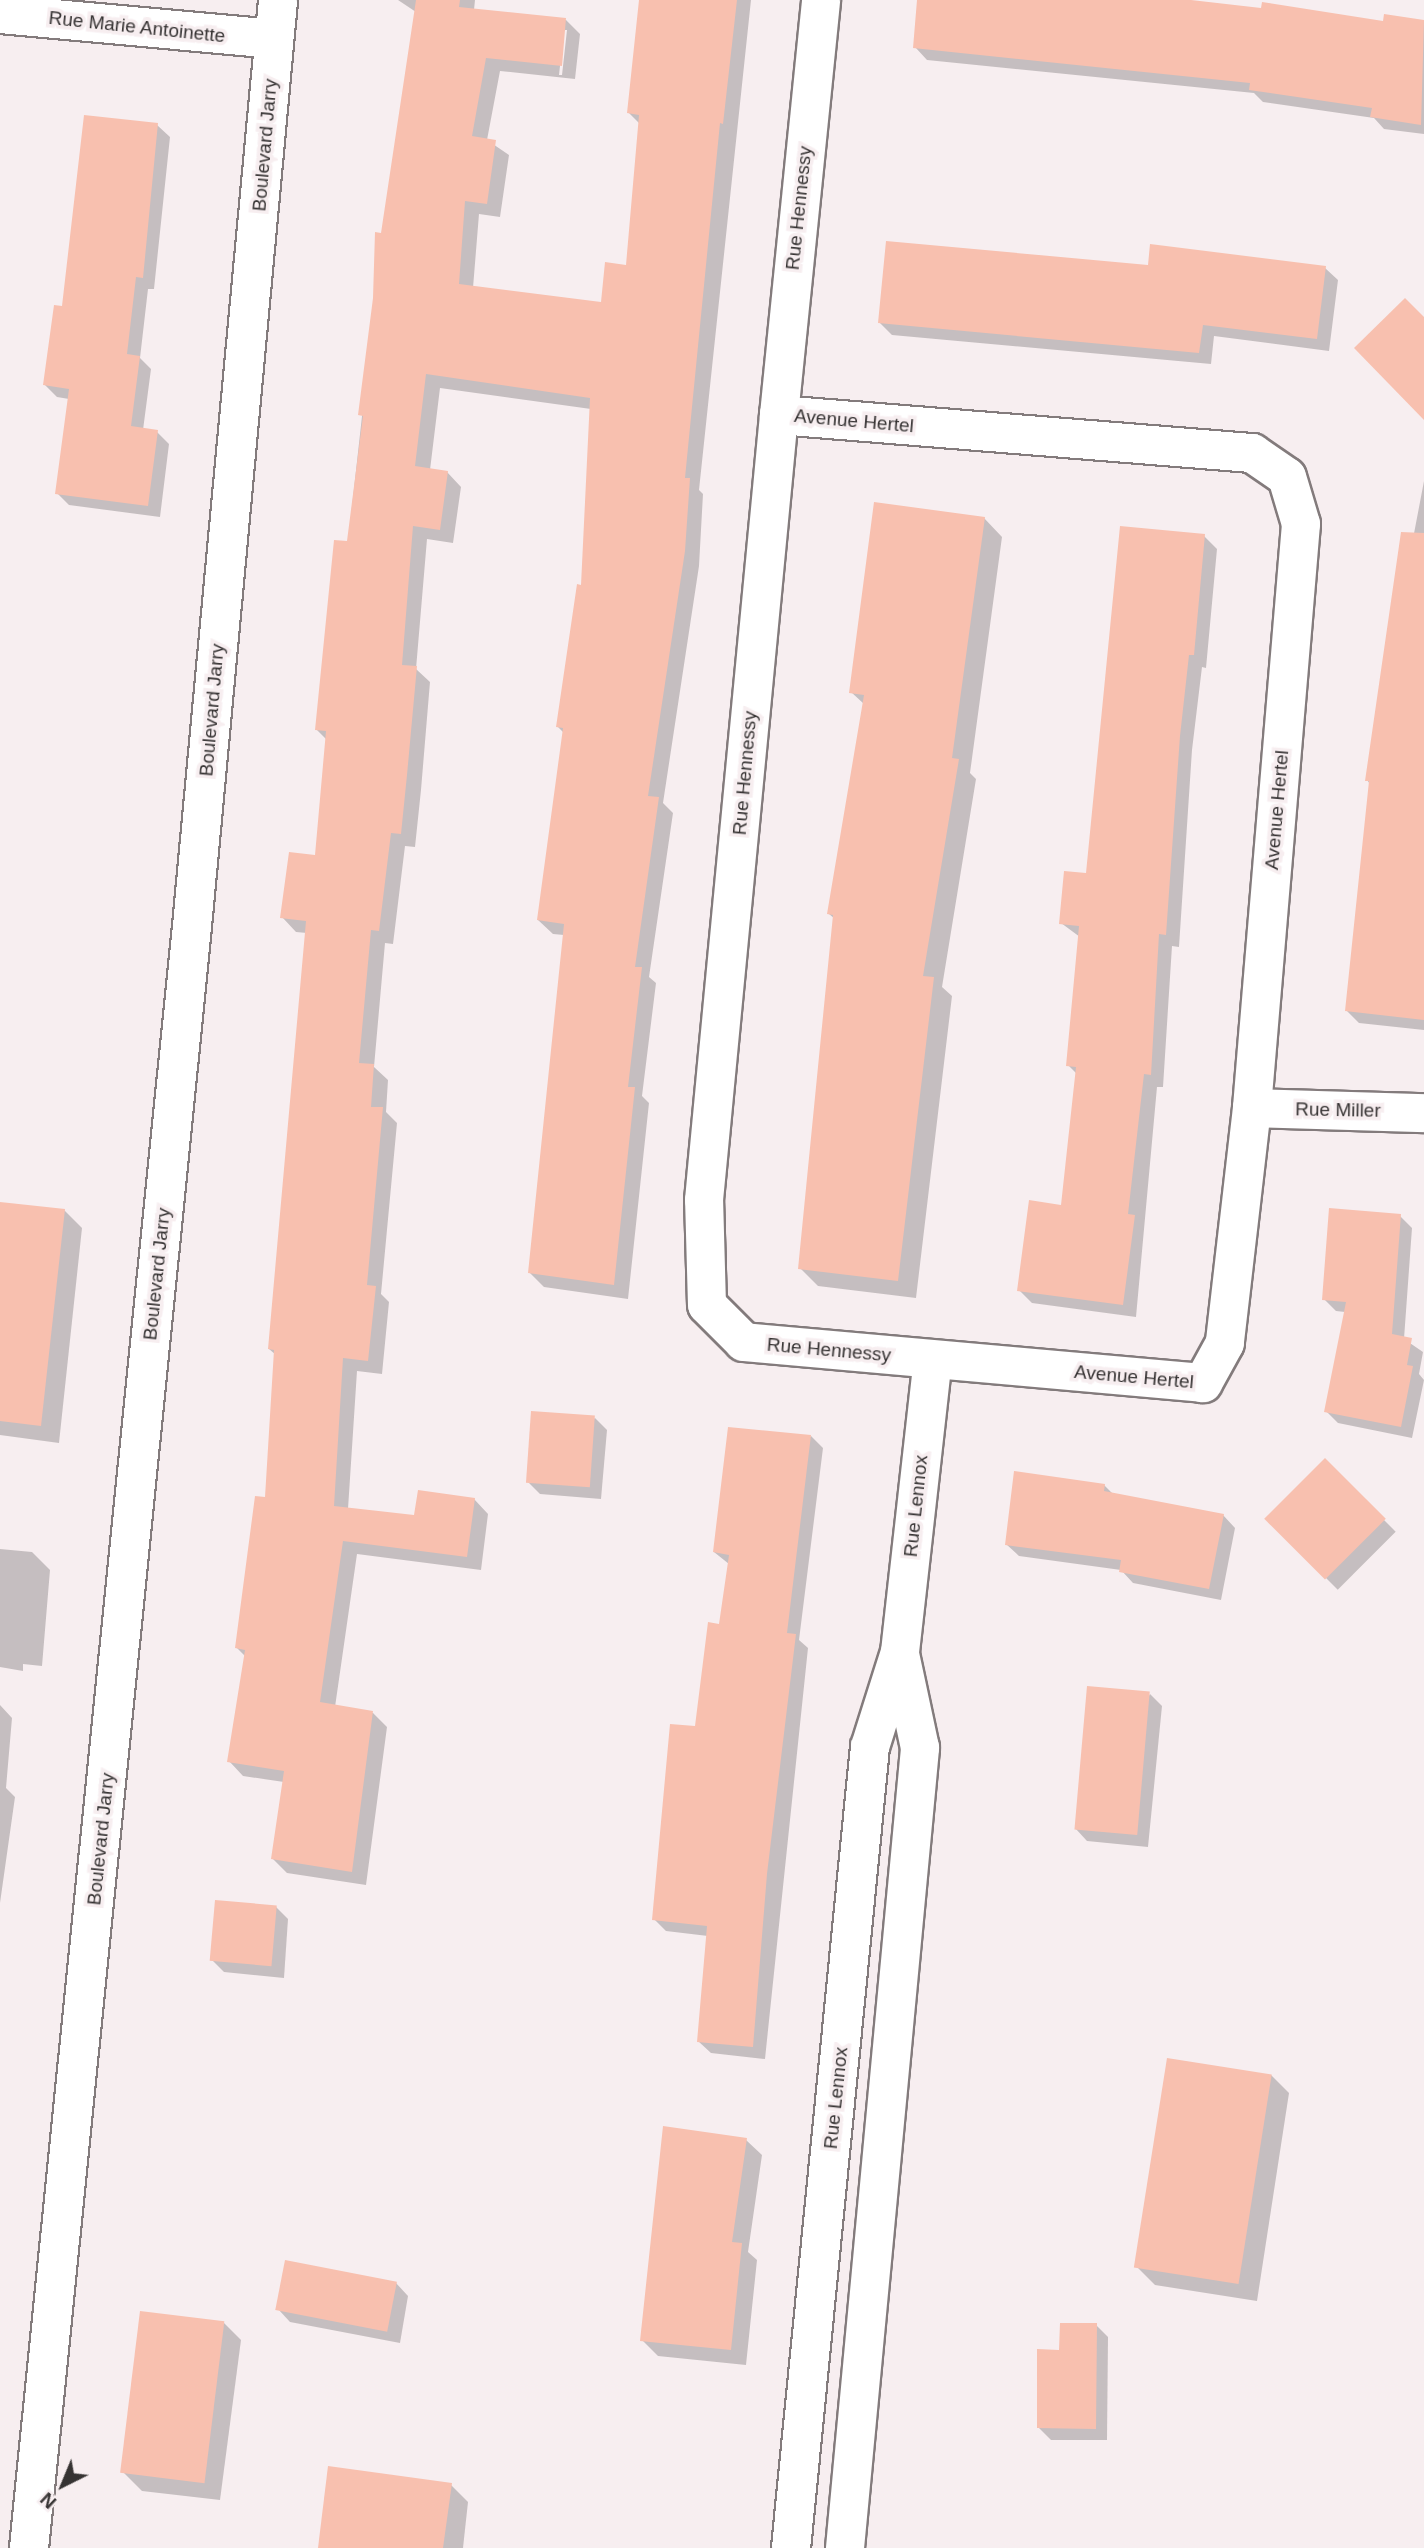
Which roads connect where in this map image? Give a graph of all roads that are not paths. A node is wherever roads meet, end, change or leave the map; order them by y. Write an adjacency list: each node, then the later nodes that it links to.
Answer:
1 (278, 0): 4 (street, Boulevard Jarry)
2 (821, 0): 5 (street, Rue Hennessy)
3 (0, 14): 4 (street, Rue Marie Antoinette)
4 (274, 40): 10 (street, Boulevard Jarry)
5 (779, 415): 6 (street, Avenue Hertel); 8 (street, Rue Hennessy)
6 (1252, 1108): 7 (street, Rue Miller); 8 (street, Avenue Hertel)
7 (1424, 1113)
8 (933, 1360): 9 (street, Rue Lennox)
9 (900, 1652): 11 (street, Rue Lennox); 12 (street, Rue Lennox)
10 (29, 2548)
11 (791, 2548)
12 (845, 2548)

